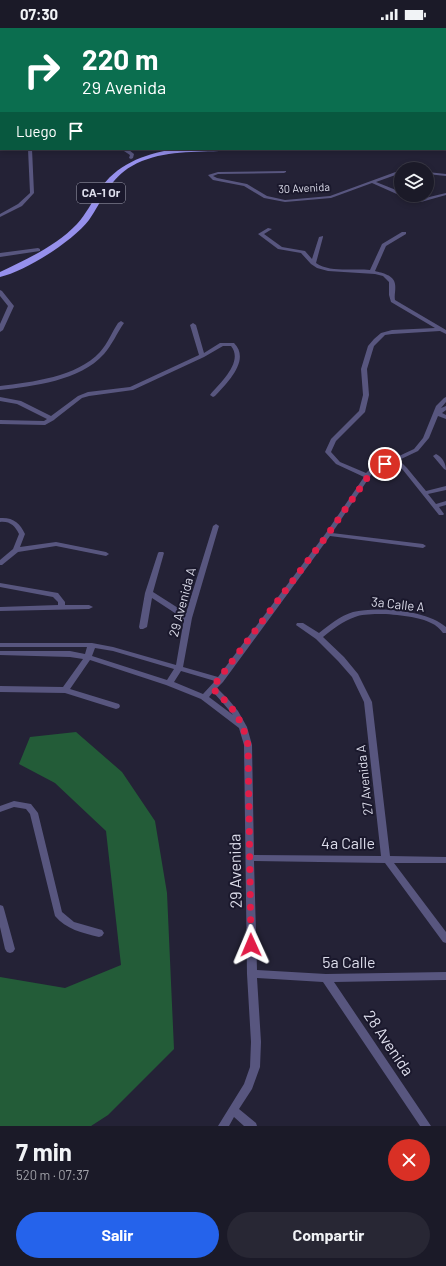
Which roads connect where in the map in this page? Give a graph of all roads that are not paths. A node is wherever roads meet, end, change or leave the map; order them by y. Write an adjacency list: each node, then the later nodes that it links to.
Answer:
1 (30, 150): 14 (street)
2 (125, 150): 5 (street)
3 (158, 150): 5 (highway, CA-1 Or)
4 (201, 150): 23 (highway, CA-1 Or)
5 (131, 158): 18 (highway, CA-1 Or)
6 (284, 172): 10 (street, 30 Avenida)
7 (394, 174): 10 (street, 30 Avenida)
8 (434, 174): 9 (street)
9 (446, 175)
10 (373, 182): 11 (street)
11 (394, 191)
12 (446, 194): 13 (street)
13 (434, 197)
14 (0, 216)
15 (270, 229): 20 (street)
16 (404, 233): 22 (street)
17 (321, 237): 20 (street)
18 (38, 250): 19 (street); 21 (highway, CA-1 Or)
19 (1, 256)
20 (313, 263): 22 (street)
21 (0, 269)
22 (371, 273): 28 (street)
23 (0, 274)
24 (0, 292): 27 (street)
25 (121, 323): 30 (street)
26 (192, 325): 29 (street)
27 (0, 330)
28 (443, 331): 42 (street)
29 (202, 356): 31 (street); 37 (street)
30 (0, 388)
31 (213, 395)
32 (0, 399): 37 (street)
33 (446, 399): 35 (street)
34 (446, 408): 35 (street)
35 (437, 414): 36 (street); 40 (street)
36 (446, 418)
37 (52, 419): 38 (street)
38 (0, 422)
39 (436, 456): 41 (street)
40 (396, 461): 42 (street); 44 (street)
41 (446, 468)
42 (368, 476): 50 (street)
43 (446, 488): 44 (street)
44 (424, 493): 46 (street)
45 (446, 504): 46 (street)
46 (434, 506): 47 (street)
47 (441, 514)
48 (0, 520): 52 (street)
49 (216, 526): 61 (street, 29 Avenida A)
50 (328, 534): 51 (street); 71 (street)
51 (423, 546)
52 (16, 550): 54 (street); 55 (street)
53 (161, 553): 57 (street)
54 (106, 554)
55 (0, 564)
56 (0, 585): 59 (street)
57 (149, 593): 61 (street); 63 (street)
58 (89, 607): 59 (street)
59 (62, 608): 60 (street)
60 (0, 609)
61 (188, 618): 70 (street, 29 Avenida A)
62 (300, 625): 65 (street, 27 Avenida A)
63 (143, 627)
64 (446, 631): 65 (street, 3a Calle A)
65 (319, 637): 81 (street, 27 Avenida A)
66 (0, 645): 67 (street)
67 (92, 645): 69 (street); 70 (street)
68 (0, 653): 69 (street)
69 (88, 657): 72 (street); 75 (street)
70 (179, 668): 71 (street); 72 (street, 29 Avenida A)
71 (220, 680): 73 (street)
72 (169, 683): 76 (street)
73 (212, 688): 76 (street); 78 (street, 29 Avenida)
74 (0, 689): 75 (street)
75 (65, 690): 77 (street)
76 (204, 697): 78 (street)
77 (116, 706)
78 (244, 728): 80 (street, 29 Avenida)
79 (0, 809): 84 (street)
80 (250, 858): 81 (street, 4a Calle); 87 (street, 29 Avenida)
81 (386, 858): 82 (street, 4a Calle); 85 (street, 27 Avenida A)
82 (446, 860)
83 (0, 909): 86 (street)
84 (99, 933)
85 (446, 939)
86 (10, 949)
87 (252, 974): 89 (street, 5a Calle); 90 (street, 29 Avenida)
88 (446, 976): 89 (street, 5a Calle)
89 (326, 978): 93 (street, 28 Avenida)
90 (234, 1111): 91 (street, 29 Avenida); 92 (street)
91 (223, 1126)
92 (252, 1126)
93 (426, 1126)

